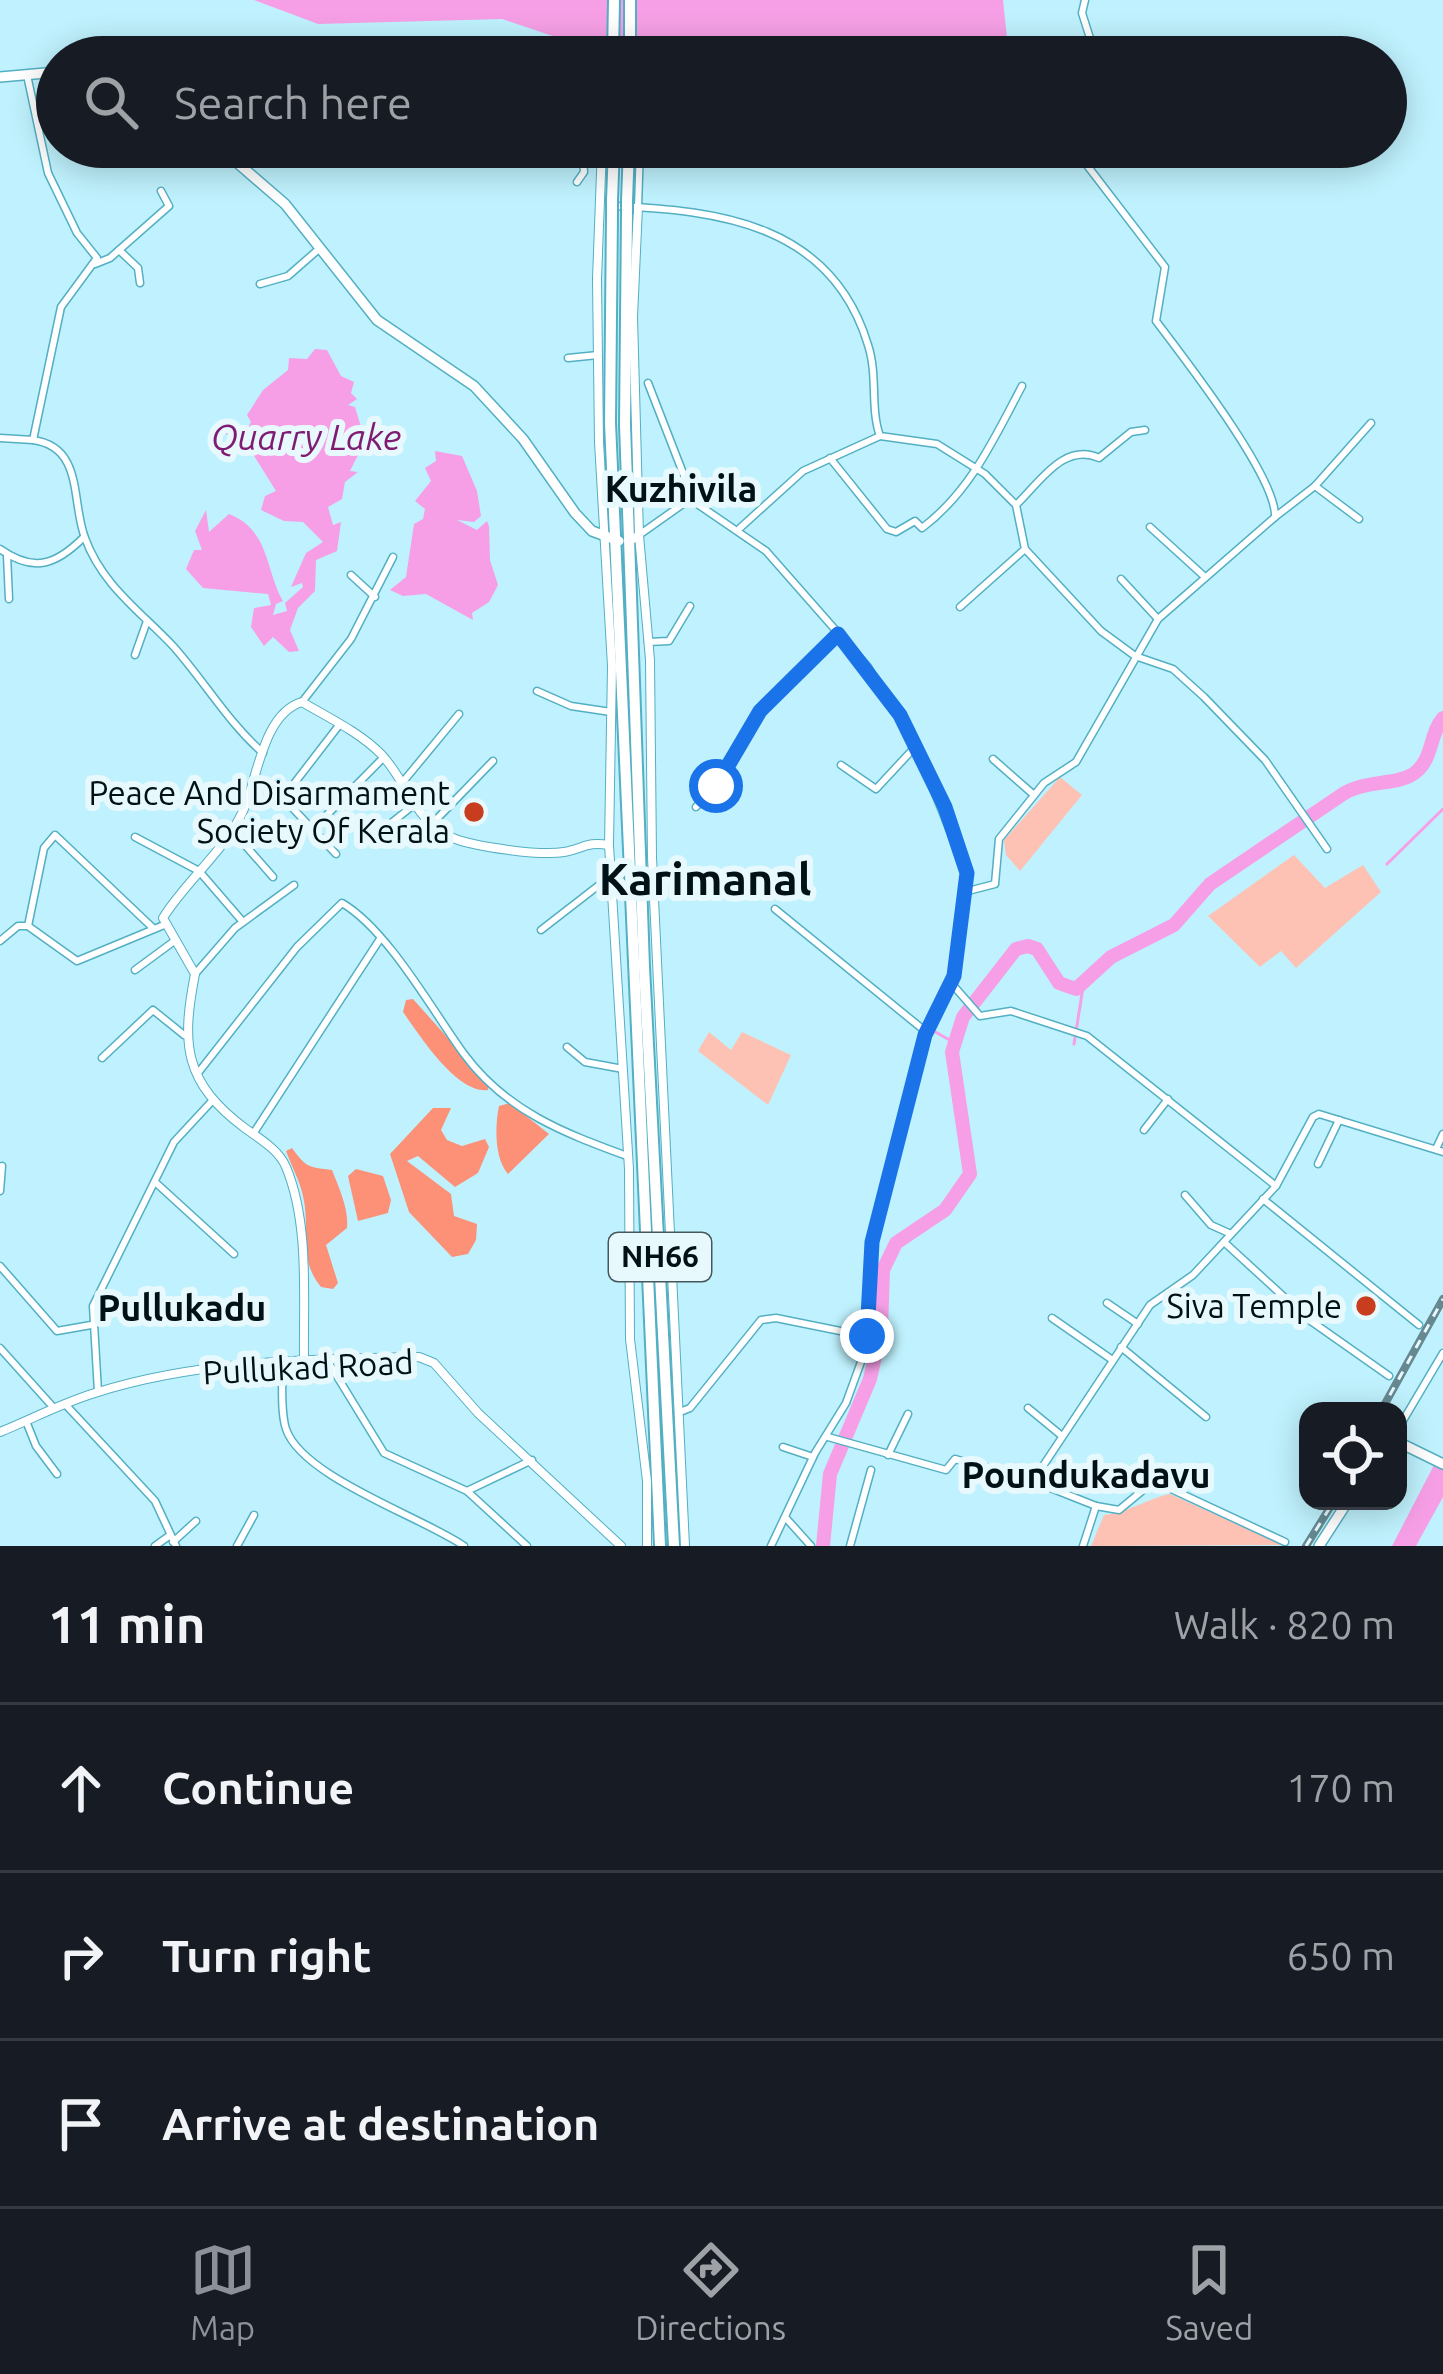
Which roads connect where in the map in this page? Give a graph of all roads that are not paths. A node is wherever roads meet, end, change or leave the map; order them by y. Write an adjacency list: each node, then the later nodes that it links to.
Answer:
1 (614, 0): 4 (highway)
2 (630, 0): 5 (highway)
3 (1085, 0): 6 (street)
4 (613, 36)
5 (630, 36)
6 (1089, 36)
7 (26, 72): 8 (main road); 9 (main road); 10 (street)
8 (36, 72)
9 (0, 77)
10 (36, 118)
11 (47, 168): 25 (street)
12 (243, 168): 23 (main road)
13 (584, 168): 19 (street)
14 (604, 168): 21 (street)
15 (612, 168): 21 (highway, NH66)
16 (630, 168): 22 (highway, NH66)
17 (637, 168): 22 (street)
18 (1088, 168): 44 (street)
19 (578, 182)
20 (161, 191): 24 (street)
21 (609, 206): 22 (street); 28 (street); 50 (highway, NH66)
22 (631, 207): 34 (street); 49 (highway, NH66)
23 (320, 248): 27 (street); 50 (main road)
24 (119, 250): 25 (street); 26 (street)
25 (95, 264): 36 (street)
26 (140, 283)
27 (260, 284)
28 (598, 355): 29 (street); 50 (street)
29 (568, 358)
30 (648, 383): 42 (street)
31 (1022, 386): 40 (street)
32 (1371, 423): 41 (street)
33 (1145, 430): 38 (street)
34 (880, 436): 37 (street); 40 (street)
35 (0, 438): 36 (street)
36 (33, 440): 48 (street)
37 (830, 458): 40 (street); 47 (street)
38 (1063, 460): 39 (street); 43 (street)
39 (1076, 465)
40 (978, 468): 43 (street)
41 (1315, 486): 44 (street); 45 (street)
42 (699, 501): 47 (street); 49 (street)
43 (1016, 505): 51 (street)
44 (1275, 517): 55 (street)
45 (1358, 519)
46 (1150, 526): 55 (street)
47 (739, 530): 63 (street)
48 (84, 537): 52 (street); 62 (street)
49 (635, 538): 50 (main road); 64 (street); 181 (highway, NH66)
50 (610, 539): 69 (street); 180 (highway, NH66)
51 (1025, 549): 60 (street); 66 (street)
52 (3, 552): 58 (street)
53 (393, 556): 57 (street)
54 (351, 575): 57 (street)
55 (1205, 577): 61 (street)
56 (1120, 579): 61 (street)
57 (375, 597): 68 (street)
58 (9, 599)
59 (690, 606): 64 (street)
60 (960, 607)
61 (1158, 619): 66 (street)
62 (148, 621): 65 (street); 73 (street)
63 (838, 634): 72 (street); 81 (street)
64 (648, 642): 149 (street)
65 (135, 656)
66 (1135, 656): 79 (street); 88 (street)
67 (537, 691): 69 (street)
68 (302, 702): 71 (street); 73 (street)
69 (611, 712): 87 (street)
70 (459, 714): 78 (street)
71 (340, 724): 74 (street); 84 (street)
72 (916, 746): 77 (street); 94 (street)
73 (263, 753): 83 (street)
74 (384, 757): 78 (street); 84 (street)
75 (993, 759): 79 (street)
76 (494, 761): 82 (street)
77 (841, 765)
78 (401, 783): 80 (street)
79 (1034, 795): 94 (street)
80 (416, 803): 82 (street); 86 (street)
81 (696, 807)
82 (431, 825): 87 (street)
83 (231, 829): 90 (street); 92 (street)
84 (313, 830): 89 (street)
85 (135, 837): 90 (street)
86 (369, 841)
87 (609, 845): 91 (street)
88 (1327, 849)
89 (336, 854)
90 (199, 872): 96 (street); 98 (street)
91 (612, 875): 99 (street); 110 (street)
92 (273, 877)
93 (294, 885): 96 (street)
94 (968, 892): 105 (street)
95 (775, 909): 107 (street)
96 (243, 922): 104 (street)
97 (28, 926): 98 (street); 98 (street); 101 (street)
98 (159, 927): 102 (street)
99 (541, 930)
100 (380, 940): 111 (street); 116 (street); 119 (street)
101 (0, 941)
102 (173, 942): 103 (street); 104 (street)
103 (135, 970)
104 (195, 974): 106 (street)
105 (952, 984): 107 (street); 112 (street)
106 (184, 1035): 109 (street); 111 (street)
107 (925, 1035): 136 (street)
108 (566, 1047): 110 (street)
109 (101, 1058)
110 (623, 1069): 119 (street)
111 (198, 1073): 113 (street)
112 (1168, 1099): 115 (street); 123 (street)
113 (212, 1101): 116 (street); 122 (street)
114 (1339, 1120): 118 (street); 120 (street); 123 (street)
115 (1144, 1130)
116 (254, 1134): 142 (street)
117 (1443, 1134): 118 (street)
118 (1439, 1150)
119 (627, 1156): 179 (street)
120 (1318, 1164)
121 (2, 1166): 124 (street)
122 (155, 1182): 129 (street); 134 (street)
123 (1276, 1186): 126 (street)
124 (0, 1191)
125 (1185, 1195): 127 (street)
126 (1262, 1199): 127 (street); 135 (street)
127 (1231, 1234): 128 (street)
128 (1225, 1242): 133 (street); 144 (street)
129 (234, 1255)
130 (0, 1266): 134 (street)
131 (1107, 1303): 133 (street)
132 (1052, 1318): 140 (street)
133 (1138, 1324): 137 (street)
134 (91, 1325): 145 (street)
135 (1419, 1325)
136 (867, 1336): 149 (street); 156 (street)
137 (1120, 1347): 140 (street); 152 (street)
138 (0, 1348): 147 (street)
139 (1443, 1353): 151 (street)
140 (1111, 1359): 155 (street)
141 (327, 1360): 142 (street, Pullukad Road); 161 (street, Pullukad Road); 166 (street)
142 (304, 1361): 143 (street, Pullukad Road)
143 (282, 1364): 145 (street, Pullukad Road); 177 (street)
144 (1389, 1376)
145 (98, 1392): 146 (street, Pullukad Road)
146 (65, 1404): 147 (street, Pullukad Road); 172 (street)
147 (53, 1407): 153 (street, Pullukad Road)
148 (1028, 1408): 155 (street)
149 (680, 1412): 182 (street)
150 (908, 1414): 159 (street)
151 (1407, 1415)
152 (1206, 1417)
153 (26, 1421): 154 (street, Pullukad Road); 164 (street)
154 (0, 1432)
155 (1062, 1436): 165 (street)
156 (830, 1439): 159 (street); 160 (street)
157 (1407, 1446): 162 (main road)
158 (783, 1448): 160 (street)
159 (888, 1455): 165 (street)
160 (813, 1457): 170 (street)
161 (532, 1460): 166 (street); 174 (street, Pullukad Road)
162 (1443, 1464)
163 (872, 1471): 185 (street)
164 (57, 1474)
165 (1033, 1481): 167 (street)
166 (467, 1491): 178 (street)
167 (1096, 1506): 173 (street); 186 (street)
168 (1342, 1510): 187 (main road)
169 (254, 1515): 176 (street)
170 (785, 1516): 183 (street); 184 (street)
171 (196, 1521): 172 (street)
172 (173, 1541): 175 (street)
173 (1286, 1542)
174 (613, 1544)
175 (155, 1546)
176 (237, 1546)
177 (464, 1546)
178 (527, 1546)
179 (647, 1546)
180 (660, 1546)
181 (674, 1546)
182 (685, 1546)
183 (771, 1546)
184 (811, 1546)
185 (850, 1546)
186 (1083, 1546)
187 (1319, 1546)

